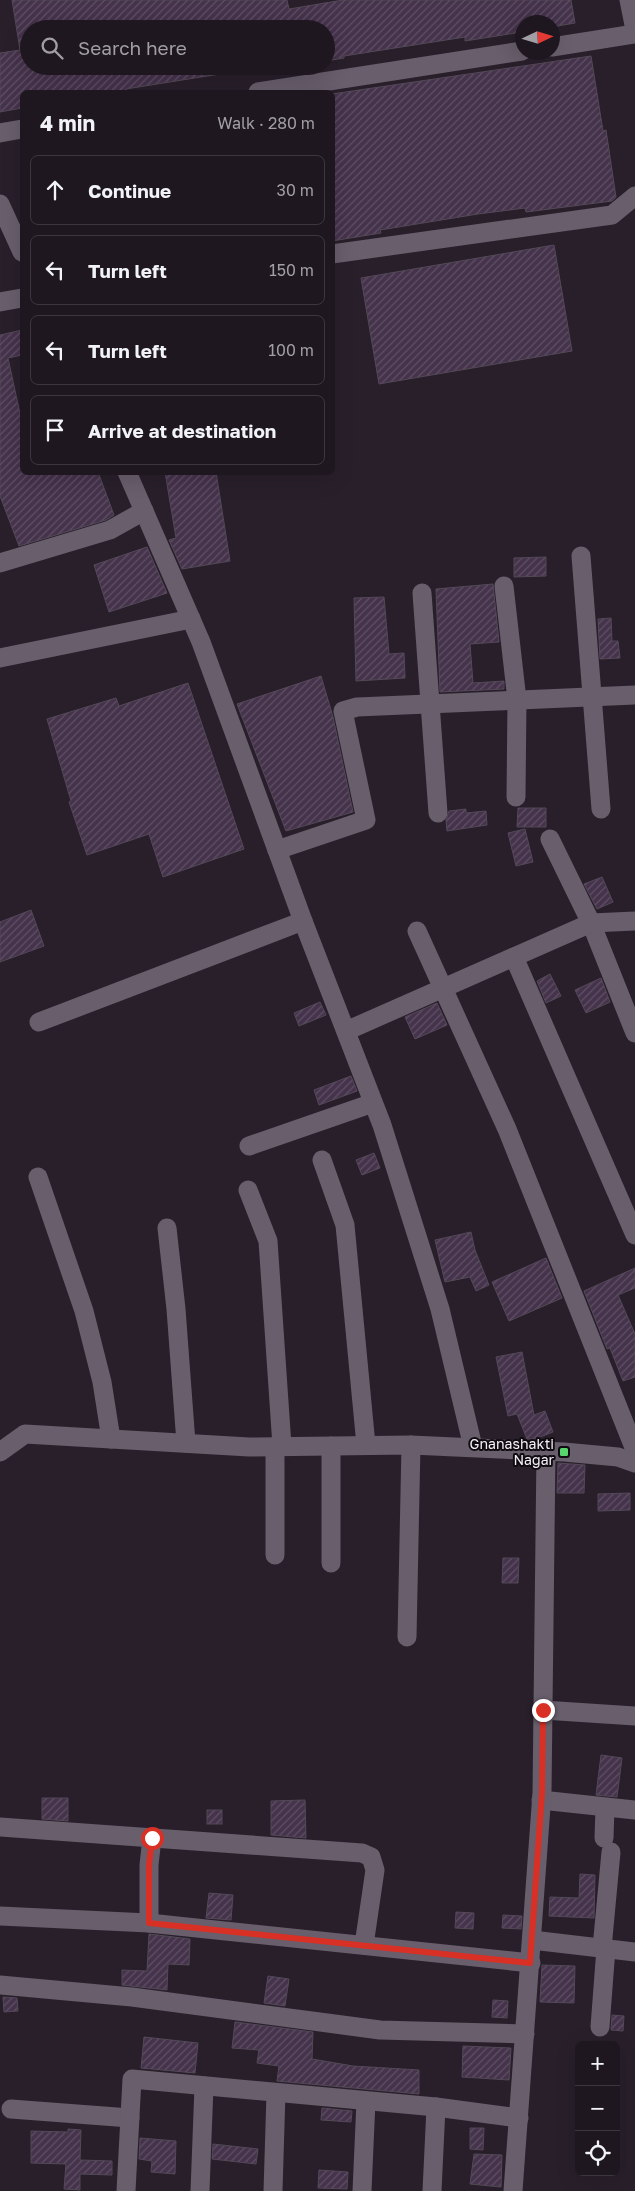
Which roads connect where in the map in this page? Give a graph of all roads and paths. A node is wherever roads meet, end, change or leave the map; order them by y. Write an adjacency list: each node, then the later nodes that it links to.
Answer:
1 (629, 0): 2 (street)
2 (635, 30)
3 (635, 34): 4 (street)
4 (560, 46)
5 (515, 53): 6 (street)
6 (271, 90)
7 (20, 129): 8 (street)
8 (0, 132)
9 (635, 196): 12 (street)
10 (0, 204): 11 (street)
11 (20, 248)
12 (335, 254)
13 (20, 298): 14 (street)
14 (0, 302)
15 (128, 475): 16 (street)
16 (144, 511): 18 (street); 21 (street)
17 (581, 556): 24 (street)
18 (0, 563)
19 (504, 586): 25 (street)
20 (422, 593): 26 (street)
21 (191, 620): 22 (street); 31 (street)
22 (0, 658)
23 (635, 695): 24 (street)
24 (592, 697): 25 (street); 28 (street)
25 (517, 700): 26 (street); 27 (street)
26 (429, 704): 29 (street); 31 (street)
27 (516, 797)
28 (601, 809)
29 (438, 812)
30 (550, 839): 34 (street)
31 (277, 850): 32 (street)
32 (303, 921): 38 (street); 39 (street)
33 (635, 921): 34 (street)
34 (592, 923): 36 (street); 40 (street)
35 (417, 931): 37 (street)
36 (514, 957): 37 (street); 47 (street)
37 (443, 989): 39 (street); 55 (street)
38 (39, 1022)
39 (346, 1031): 41 (street)
40 (635, 1034)
41 (374, 1103): 42 (street); 54 (street)
42 (249, 1146)
43 (322, 1160): 50 (street)
44 (38, 1177): 48 (street)
45 (248, 1190): 53 (street)
46 (167, 1228): 49 (street)
47 (635, 1235)
48 (110, 1439): 49 (street); 57 (street)
49 (186, 1443): 53 (street)
50 (366, 1445): 51 (street); 52 (street)
51 (411, 1445): 54 (street); 61 (street)
52 (332, 1446): 53 (street); 60 (street)
53 (278, 1447): 59 (street)
54 (473, 1448): 56 (street)
55 (635, 1450)
56 (546, 1451): 58 (street); 62 (street)
57 (0, 1452)
58 (635, 1463)
59 (275, 1555)
60 (331, 1563)
61 (407, 1637)
62 (543, 1710): 63 (street); 64 (street)
63 (635, 1716)
64 (541, 1800): 65 (street); 71 (street)
65 (605, 1808): 66 (street); 73 (street)
66 (635, 1810)
67 (0, 1827): 68 (street)
68 (152, 1838): 70 (street); 72 (street)
69 (0, 1916): 70 (street)
70 (149, 1923): 72 (street)
71 (532, 1940): 73 (street); 75 (street)
72 (364, 1945): 75 (street)
73 (604, 1948): 74 (street); 77 (street)
74 (635, 1952)
75 (530, 1963): 78 (street)
76 (0, 1985): 78 (street)
77 (600, 2027)
78 (525, 2034): 85 (street)
79 (204, 2086): 80 (street); 84 (street); 87 (street)
80 (276, 2093): 81 (street); 88 (street)
81 (366, 2101): 82 (street); 89 (street)
82 (436, 2107): 85 (street); 90 (street)
83 (11, 2109): 84 (street)
84 (130, 2118): 86 (street)
85 (519, 2118): 91 (street)
86 (126, 2191)
87 (200, 2191)
88 (273, 2191)
89 (362, 2191)
90 (432, 2191)
91 (514, 2191)

